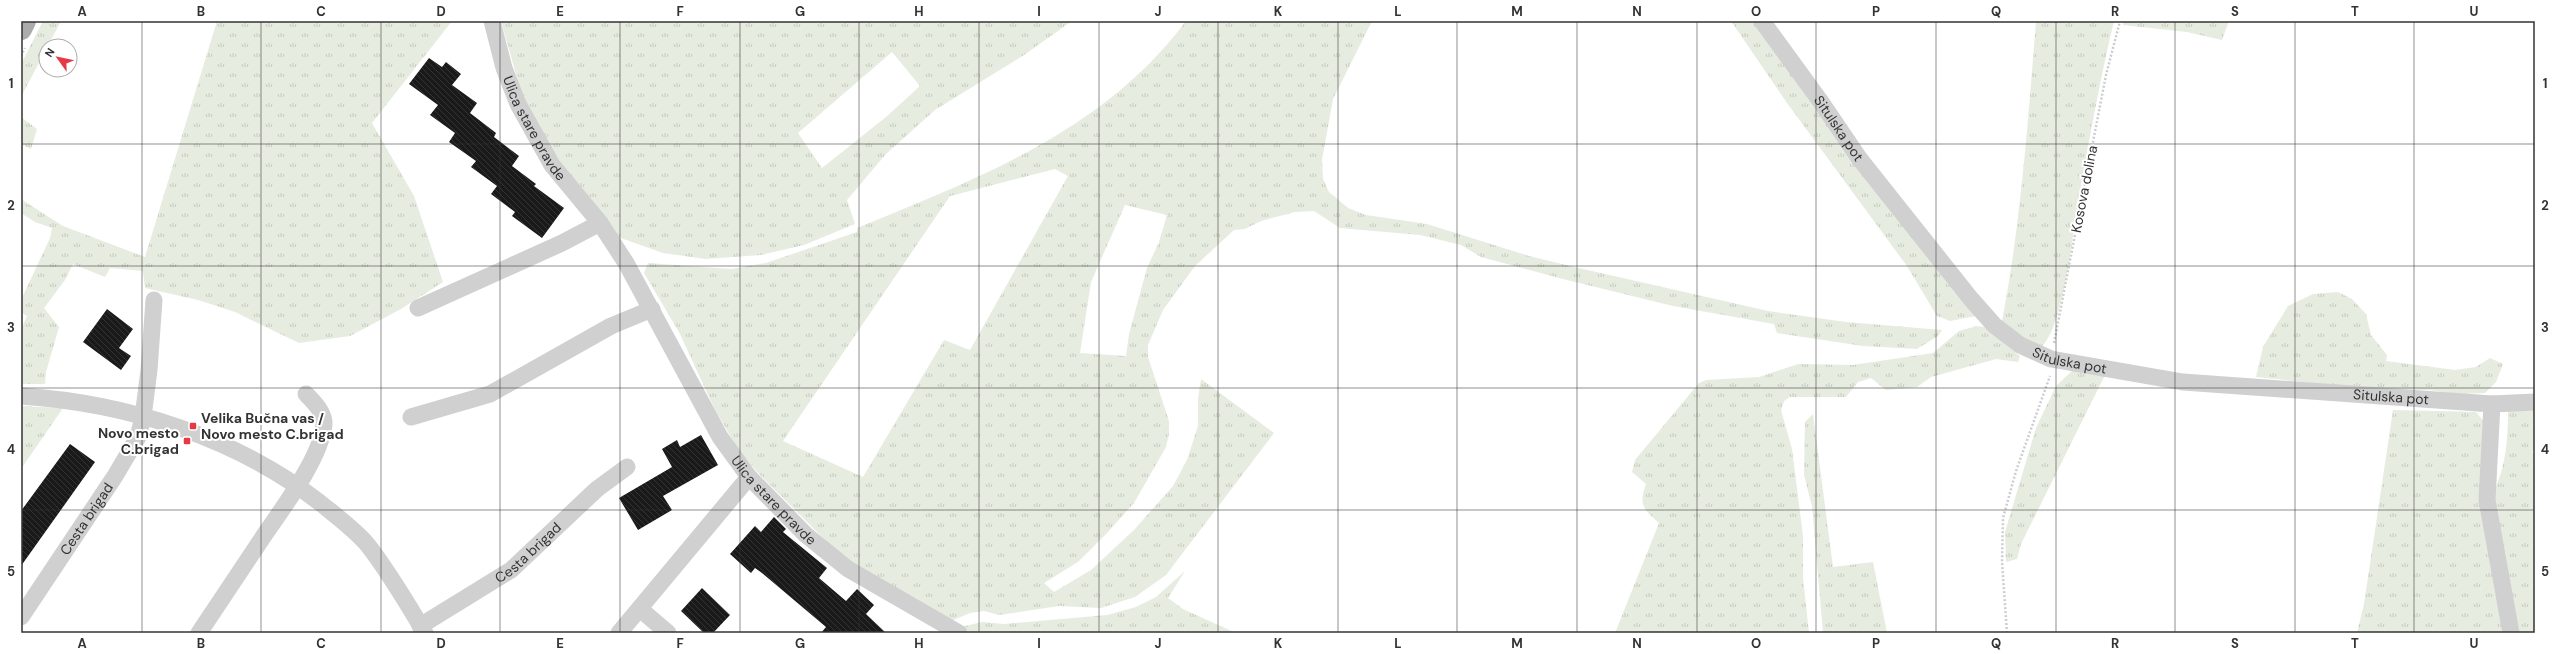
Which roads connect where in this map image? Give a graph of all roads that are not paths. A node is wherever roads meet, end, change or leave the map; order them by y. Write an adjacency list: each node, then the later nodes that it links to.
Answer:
1 (25, 21): 4 (main road)
2 (492, 21): 5 (street, Ulica stare pravde)
3 (1762, 21): 12 (street, Situlska pot)
4 (21, 29)
5 (600, 223): 7 (street); 8 (street, Ulica stare pravde)
6 (154, 300): 13 (street, Cesta brigad)
7 (418, 308)
8 (652, 309): 14 (street); 16 (street, Ulica stare pravde)
9 (306, 394): 17 (street)
10 (21, 396): 13 (street, Cesta brigad)
11 (2535, 402): 12 (street, Situlska pot)
12 (2492, 404): 25 (street)
13 (143, 416): 17 (street, Cesta brigad); 19 (street, Cesta brigad)
14 (411, 417)
15 (627, 467): 20 (street, Cesta brigad)
16 (749, 476): 18 (street); 24 (street, Ulica stare pravde)
17 (298, 486): 20 (street, Cesta brigad); 21 (street)
18 (640, 609): 22 (street); 23 (street)
19 (21, 617)
20 (422, 629)
21 (199, 633)
22 (618, 633)
23 (668, 633)
24 (959, 633)
25 (2511, 633)

